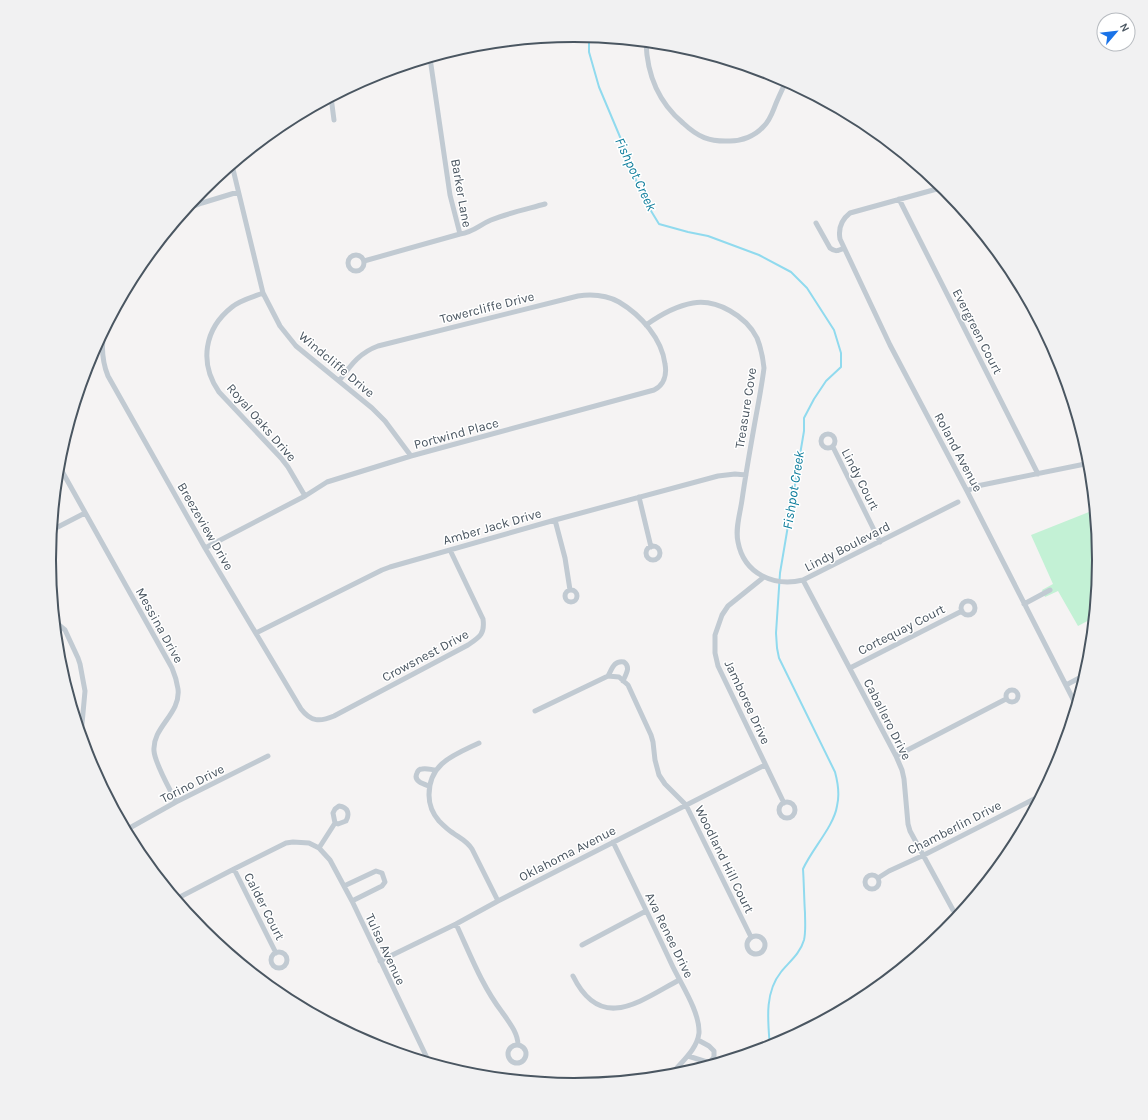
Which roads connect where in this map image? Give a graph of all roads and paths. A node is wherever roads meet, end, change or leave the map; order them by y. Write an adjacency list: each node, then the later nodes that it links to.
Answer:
1 (646, 47): 3 (street)
2 (431, 63): 13 (street, Barker Lane)
3 (784, 86)
4 (332, 102): 5 (street)
5 (334, 120)
6 (233, 170): 8 (street, Windcliffe Drive)
7 (935, 189): 9 (street)
8 (238, 192): 11 (street); 16 (street, Windcliffe Drive)
9 (899, 199): 14 (street, Roland Avenue); 24 (street, Evergreen Court)
10 (545, 204): 13 (street)
11 (198, 205)
12 (816, 223): 14 (street)
13 (460, 234): 15 (street, Barker Lane)
14 (844, 248): 26 (street, Roland Avenue)
15 (364, 261)
16 (263, 294): 19 (street, Windcliffe Drive); 27 (street, Royal Oaks Drive)
17 (646, 325): 19 (street, Towercliffe Drive); 21 (street, Portwind Place); 25 (street, Treasure Cove)
18 (102, 346): 35 (street, Breezeview Drive)
19 (339, 381): 21 (street, Windcliffe Drive)
20 (833, 447): 33 (street, Lindy Court)
21 (411, 456): 27 (street, Portwind Place)
22 (1083, 464): 24 (street)
23 (63, 474): 30 (street, Messina Drive)
24 (1038, 474): 26 (street)
25 (746, 475): 28 (street, Amber Jack Drive); 37 (street, Treasure Cove)
26 (967, 491): 42 (street, Roland Avenue)
27 (305, 496): 35 (street, Portwind Place)
28 (638, 497): 31 (street, Amber Jack Drive); 34 (street)
29 (958, 502): 33 (street, Lindy Boulevard)
30 (85, 513): 32 (street); 63 (street, Messina Drive)
31 (555, 520): 36 (street, Amber Jack Drive); 40 (street)
32 (57, 527)
33 (880, 542): 39 (street, Lindy Boulevard)
34 (651, 547)
35 (204, 548): 45 (street, Breezeview Drive)
36 (450, 550): 45 (street, Amber Jack Drive); 54 (street, Crowsnest Drive)
37 (746, 561): 38 (street, Lindy Boulevard)
38 (764, 577): 39 (street, Lindy Boulevard); 59 (street, Jamboree Drive)
39 (803, 580): 46 (street, Caballero Drive)
40 (570, 590)
41 (1050, 590): 42 (street)
42 (1024, 604): 50 (street, Roland Avenue)
43 (962, 611): 46 (street, Cortequay Court)
44 (60, 626): 55 (street)
45 (256, 633): 54 (street, Breezeview Drive)
46 (850, 668): 58 (street, Caballero Drive)
47 (608, 676): 49 (street); 49 (street); 53 (street)
48 (1078, 679): 50 (street)
49 (623, 681): 65 (street, Woodland Hill Court)
50 (1066, 685): 52 (street, Roland Avenue)
51 (1006, 699): 58 (street)
52 (1073, 699)
53 (535, 711)
54 (316, 720)
55 (82, 723)
56 (479, 743): 60 (street)
57 (268, 756): 63 (street, Torino Drive)
58 (896, 756): 70 (street, Caballero Drive)
59 (765, 765): 64 (street, Jamboree Drive); 65 (street, Oklahoma Avenue)
60 (436, 770): 61 (street); 61 (street)
61 (429, 786): 76 (street)
62 (1034, 799): 70 (street, Chamberlin Drive)
63 (176, 802): 67 (street, Torino Drive)
64 (784, 803)
65 (686, 804): 68 (street, Oklahoma Avenue); 80 (street, Woodland Hill Court)
66 (336, 822): 69 (street)
67 (130, 828)
68 (613, 842): 76 (street, Oklahoma Avenue); 77 (street, Ava Renee Drive)
69 (319, 848): 71 (street); 73 (street, Tulsa Avenue)
70 (924, 855): 72 (street, Chamberlin Drive); 78 (street, Caballero Drive)
71 (234, 869): 74 (street); 82 (street, Calder Court)
72 (878, 878)
73 (344, 886): 75 (street, Tulsa Avenue); 75 (street)
74 (181, 897)
75 (352, 901): 83 (street, Tulsa Avenue)
76 (498, 901): 79 (street, Oklahoma Avenue)
77 (646, 911): 81 (street); 85 (street, Ava Renee Drive)
78 (954, 911)
79 (456, 924): 83 (street, Oklahoma Avenue); 87 (street)
80 (751, 937)
81 (582, 945)
82 (276, 953)
83 (380, 961): 88 (street, Tulsa Avenue)
84 (574, 976): 85 (street)
85 (679, 980): 86 (street, Ava Renee Drive)
86 (698, 1040): 89 (street); 90 (street)
87 (518, 1045)
88 (426, 1056)
89 (688, 1056): 91 (street); 92 (street)
90 (713, 1059)
91 (704, 1061)
92 (677, 1068)

